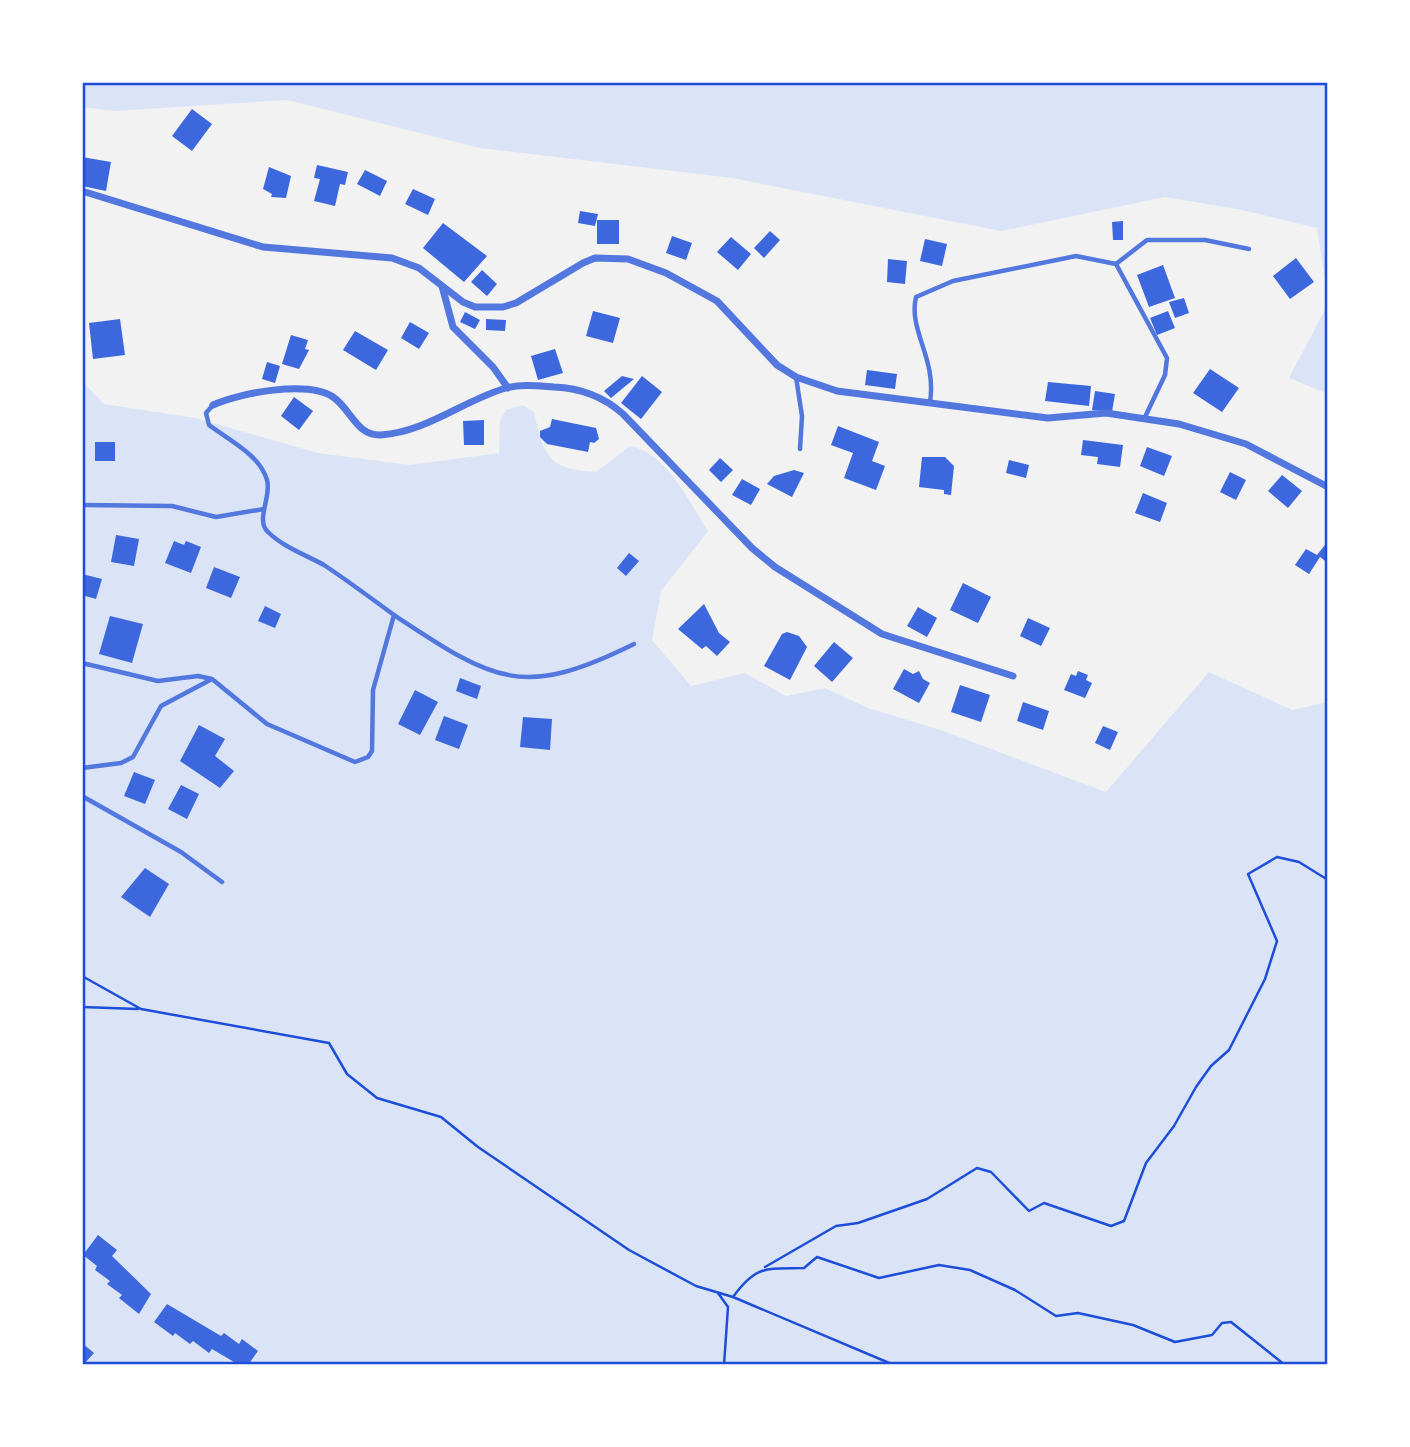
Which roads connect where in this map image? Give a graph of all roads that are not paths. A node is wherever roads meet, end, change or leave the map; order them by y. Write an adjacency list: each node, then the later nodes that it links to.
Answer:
1 (82, 191): 4 (street)
2 (1249, 249): 3 (lane)
3 (1116, 264): 7 (lane); 9 (lane)
4 (442, 286): 5 (street); 6 (street)
5 (796, 377): 7 (street); 10 (lane)
6 (508, 388): 8 (street); 17 (street)
7 (930, 402): 9 (street)
8 (213, 405): 13 (lane)
9 (1145, 418): 11 (street)
10 (800, 449)
11 (1328, 487)
12 (82, 505): 13 (lane)
13 (265, 509): 14 (lane)
14 (394, 615): 15 (lane); 18 (lane)
15 (634, 644)
16 (82, 663): 18 (lane)
17 (1013, 676)
18 (212, 678): 19 (lane)
19 (82, 768)
20 (82, 796): 21 (lane)
21 (222, 882)

